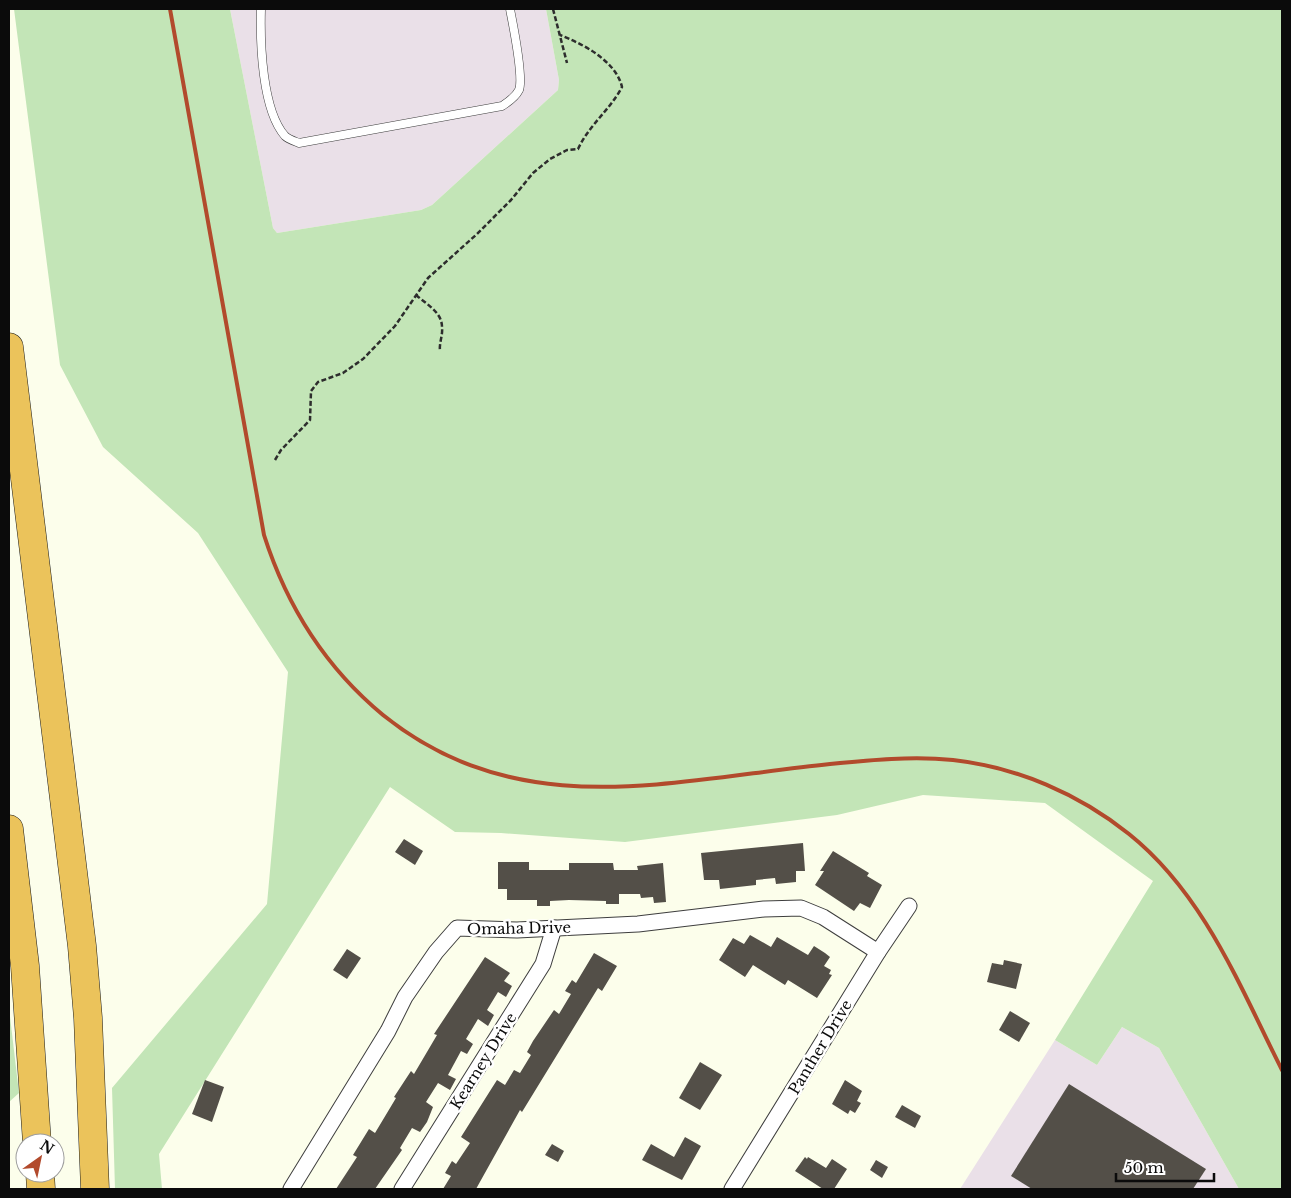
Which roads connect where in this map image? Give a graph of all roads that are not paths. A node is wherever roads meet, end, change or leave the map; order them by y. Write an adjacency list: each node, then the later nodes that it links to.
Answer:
1 (261, 9): 2 (lane)
2 (510, 9)
3 (9, 347): 9 (highway)
4 (9, 829): 8 (highway)
5 (909, 906): 7 (street, Panther Drive)
6 (554, 928): 7 (street, Omaha Drive); 10 (street, Omaha Drive); 11 (street, Kearney Drive)
7 (878, 952): 12 (street, Panther Drive)
8 (36, 1133)
9 (95, 1189)
10 (291, 1189)
11 (402, 1189)
12 (732, 1189)

